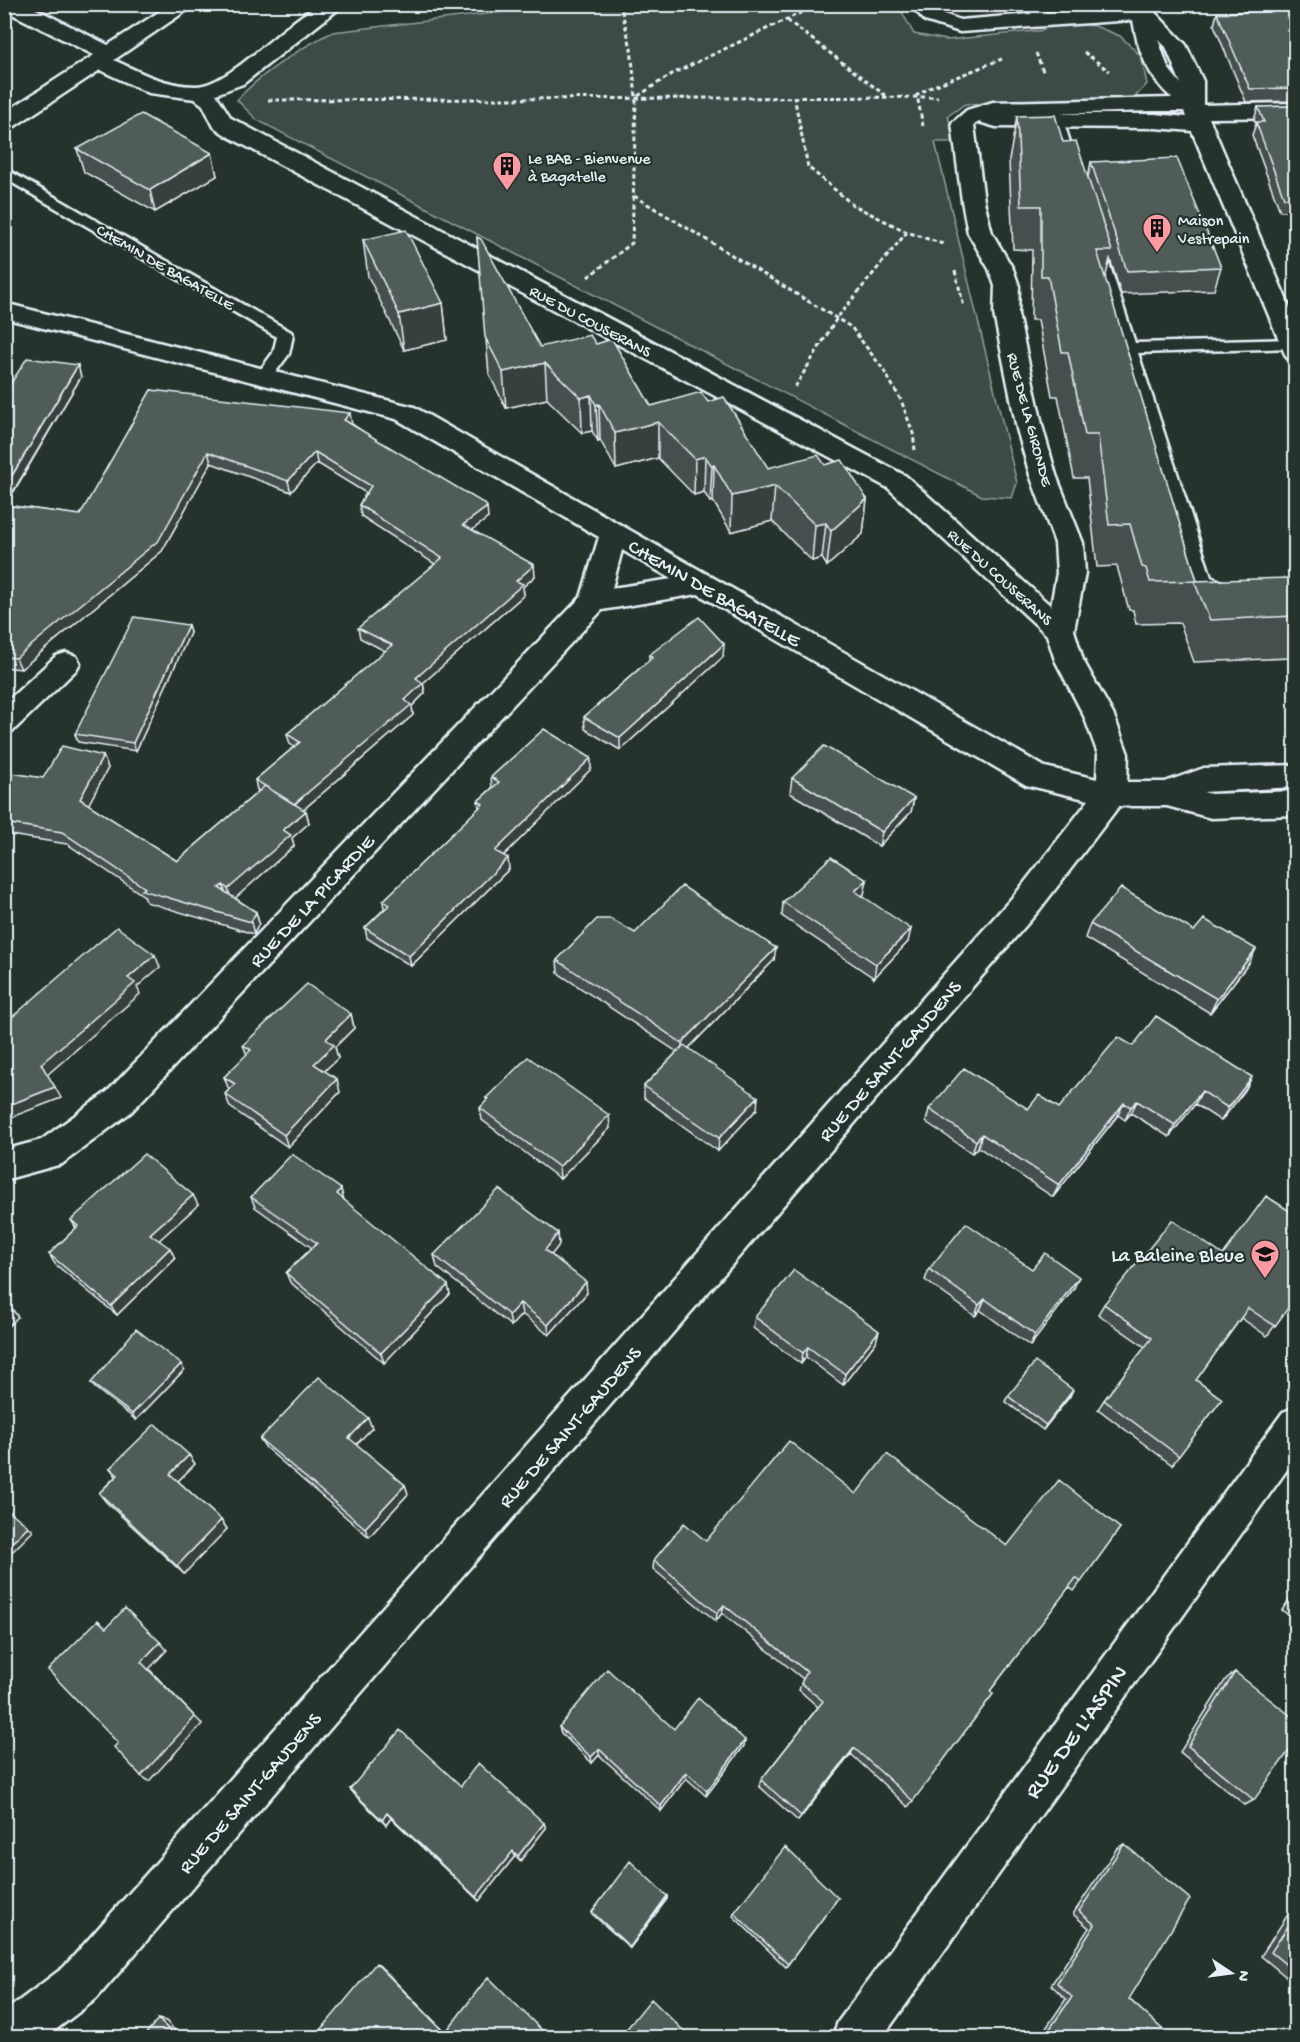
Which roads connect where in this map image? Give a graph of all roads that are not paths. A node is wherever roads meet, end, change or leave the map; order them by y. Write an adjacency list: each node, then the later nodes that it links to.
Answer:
1 (9, 4): 8 (street)
2 (186, 4): 8 (street)
3 (335, 4): 9 (street)
4 (920, 4): 7 (street)
5 (1024, 4): 7 (lane)
6 (1140, 9): 7 (street); 12 (street)
7 (1049, 19)
8 (103, 58): 9 (street); 13 (street)
9 (207, 98): 25 (street, RUE DU COUSERANS)
10 (1296, 110): 12 (street)
11 (1054, 114): 12 (street); 15 (lane); 25 (street, RUE DE LA GIRONDE)
12 (1196, 114): 19 (street)
13 (4, 123)
14 (4, 172): 20 (lane, CHEMIN DE BAGATELLE)
15 (1078, 188)
16 (1093, 234): 18 (lane)
17 (4, 310): 20 (street, CHEMIN DE BAGATELLE)
18 (1129, 348): 19 (lane); 23 (lane)
19 (1294, 348)
20 (263, 378): 21 (street, CHEMIN DE BAGATELLE)
21 (614, 533): 22 (street, CHEMIN DE BAGATELLE); 24 (street, RUE DE LA PICARDIE)
22 (702, 584): 24 (street); 29 (street, CHEMIN DE BAGATELLE)
23 (1245, 593)
24 (594, 601): 32 (street, RUE DE LA PICARDIE)
25 (1060, 630): 29 (street, RUE DE LA GIRONDE)
26 (66, 663): 27 (street)
27 (4, 722)
28 (1296, 776): 30 (street, CHEMIN DE BAGATELLE)
29 (1111, 794): 30 (street, CHEMIN DE BAGATELLE); 34 (street, RUE DE SAINT-GAUDENS)
30 (1167, 794): 31 (street, CHEMIN DE BAGATELLE)
31 (1296, 803)
32 (4, 1165)
33 (1296, 1425): 35 (street, RUE DE L'ASPIN)
34 (7, 2037)
35 (854, 2037)

